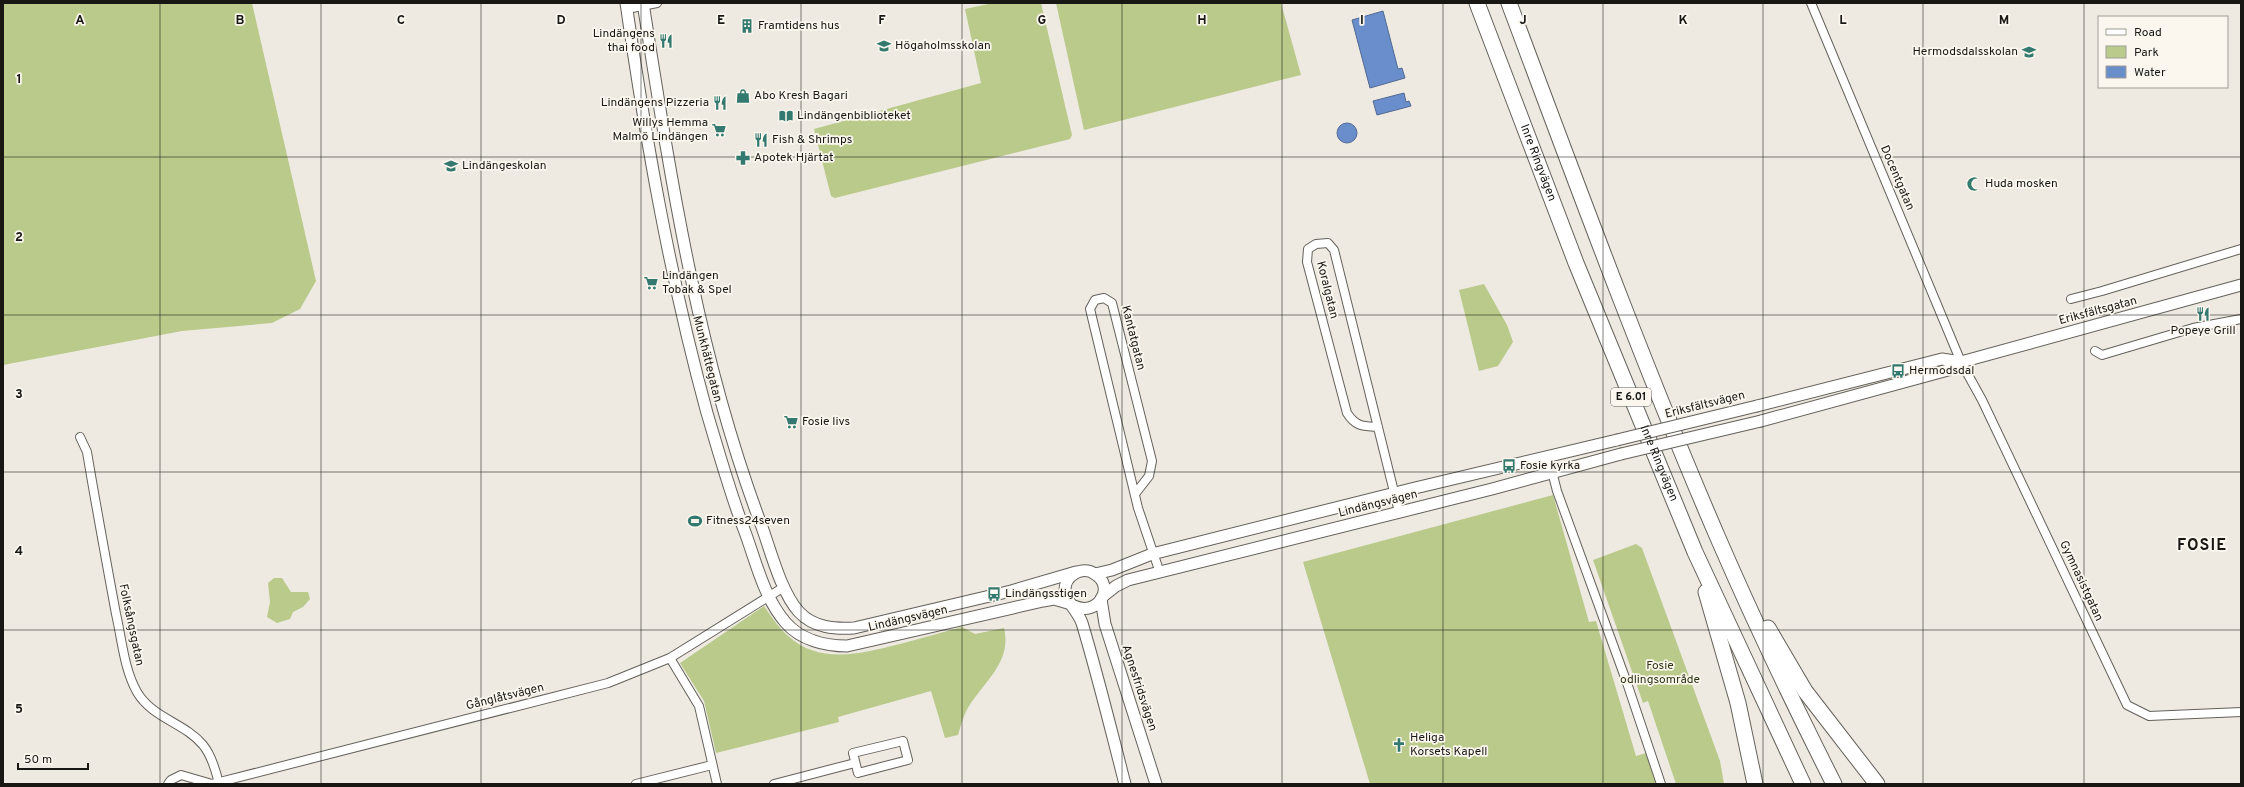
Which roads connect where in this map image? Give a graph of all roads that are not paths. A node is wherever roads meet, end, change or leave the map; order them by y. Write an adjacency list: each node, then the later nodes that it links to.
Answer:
1 (657, 3): 5 (street)
2 (1477, 3): 24 (highway, Inre Ringvägen / E 6.01)
3 (1509, 3): 23 (highway, E 6.01)
4 (1811, 3): 12 (street, Docentgatan)
5 (643, 4): 6 (street); 29 (street, Munkhättegatan)
6 (626, 6): 30 (street, Munkhättegatan)
7 (2241, 249): 9 (street, Eriksfältsgatan)
8 (2241, 285): 12 (street, Eriksfältsgatan)
9 (2071, 299)
10 (2241, 319): 11 (street)
11 (2095, 351)
12 (1961, 362): 13 (street, Eriksfältsgatan); 17 (street, Eriksfältsgatan, bridge); 34 (street, Gymnasistgatan)
13 (1757, 406): 15 (street, Eriksfältsvägen, bridge)
14 (1378, 427): 14 (street, Koralgatan); 20 (street, Koralgatan)
15 (1659, 430): 18 (street, Lindängsvägen, bridge)
16 (80, 437): 37 (street, Folksångsgatan)
17 (1664, 443): 19 (street, Lindängsvägen, bridge)
18 (1548, 456): 19 (street); 20 (street, Lindängsvägen)
19 (1552, 472): 22 (street, Lindängsvägen); 44 (street)
20 (1394, 493): 22 (street, Koralgatan); 25 (street, Lindängsvägen)
21 (1135, 494): 21 (street, Kantatgatan); 25 (street, Kantatgatan)
22 (1399, 512): 27 (street, Lindängsvägen)
23 (1718, 538): 47 (highway, E 6.01); 48 (highway)
24 (1695, 552): 45 (highway); 46 (highway, Inre Ringvägen / E 6.01)
25 (1152, 554): 27 (street, Kantatgatan); 28 (street, Lindängsvägen)
26 (1076, 572): 28 (street, Lindängsvägen); 29 (street, Lindängsvägen); 32 (street)
27 (1160, 572): 31 (street, Lindängsvägen)
28 (1095, 574): 31 (street)
29 (784, 587): 30 (street, Gånglåtsvägen)
30 (768, 596): 32 (street, Lindängsvägen); 33 (street, Gånglåtsvägen)
31 (1102, 598): 32 (street, Lindängsvägen); 43 (street, Agnesfridsvägen)
32 (1073, 605): 42 (street)
33 (670, 658): 36 (street); 37 (street, Gånglåtsvägen)
34 (2241, 712)
35 (855, 763): 35 (street); 41 (street)
36 (712, 765): 39 (street); 40 (street)
37 (216, 783): 38 (street, Gånglåtsvägen)
38 (168, 784)
39 (636, 784)
40 (717, 784)
41 (774, 784)
42 (1124, 784)
43 (1156, 784)
44 (1661, 784)
45 (1755, 784)
46 (1803, 784)
47 (1834, 784)
48 (1877, 784)

